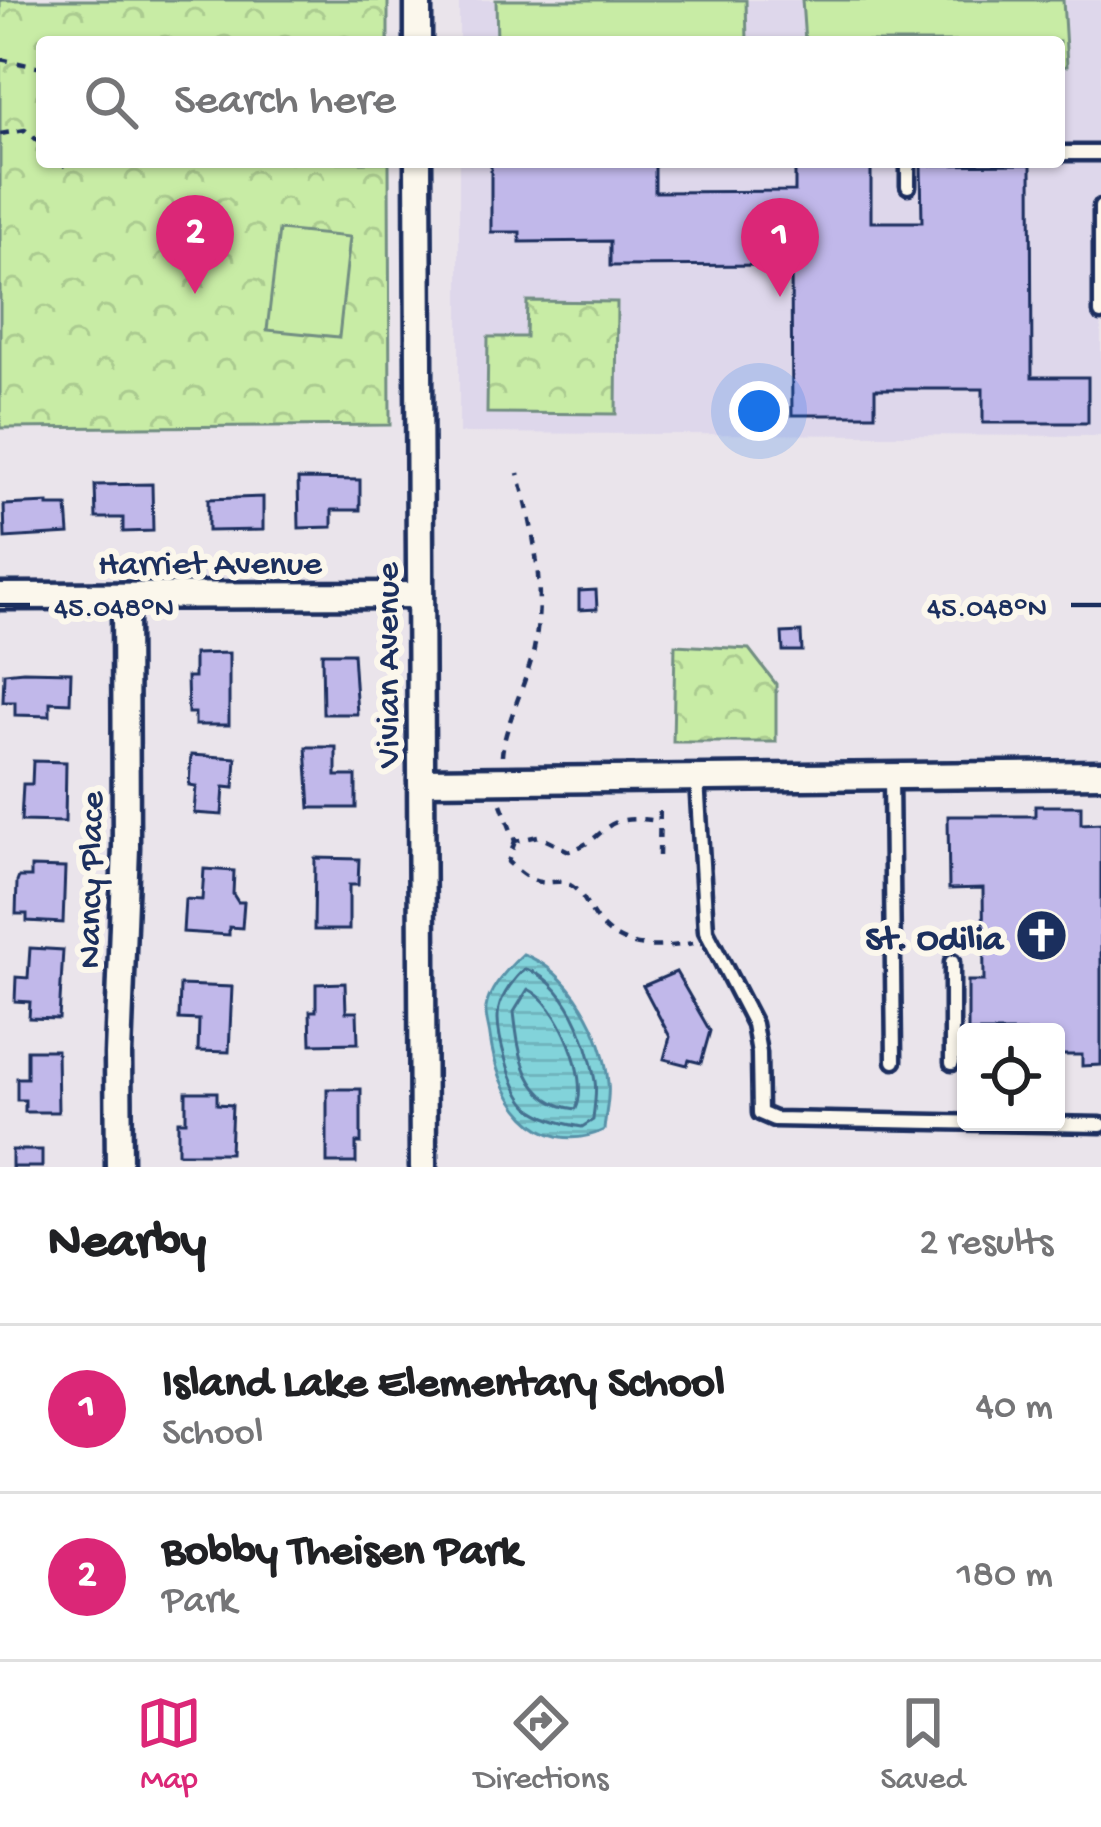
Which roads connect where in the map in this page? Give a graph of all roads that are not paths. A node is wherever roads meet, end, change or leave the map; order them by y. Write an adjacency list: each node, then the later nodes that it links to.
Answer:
1 (418, 0): 2 (street)
2 (418, 36)
3 (1065, 153): 4 (lane)
4 (1101, 153)
5 (418, 168): 12 (street, Vivian Avenue)
6 (908, 168): 7 (lane)
7 (908, 186)
8 (1101, 207): 9 (lane)
9 (1101, 313)
10 (0, 596): 11 (street, Harriet Avenue)
11 (125, 596): 12 (street, Harriet Avenue); 21 (street, Nancy Place)
12 (420, 596): 16 (street, Vivian Avenue)
13 (1101, 774): 14 (street)
14 (892, 776): 15 (street); 18 (lane)
15 (697, 778): 16 (street); 20 (lane)
16 (421, 781): 22 (street, Vivian Avenue)
17 (952, 962): 19 (lane)
18 (894, 1061)
19 (952, 1063)
20 (1101, 1125)
21 (118, 1167)
22 (423, 1167)

